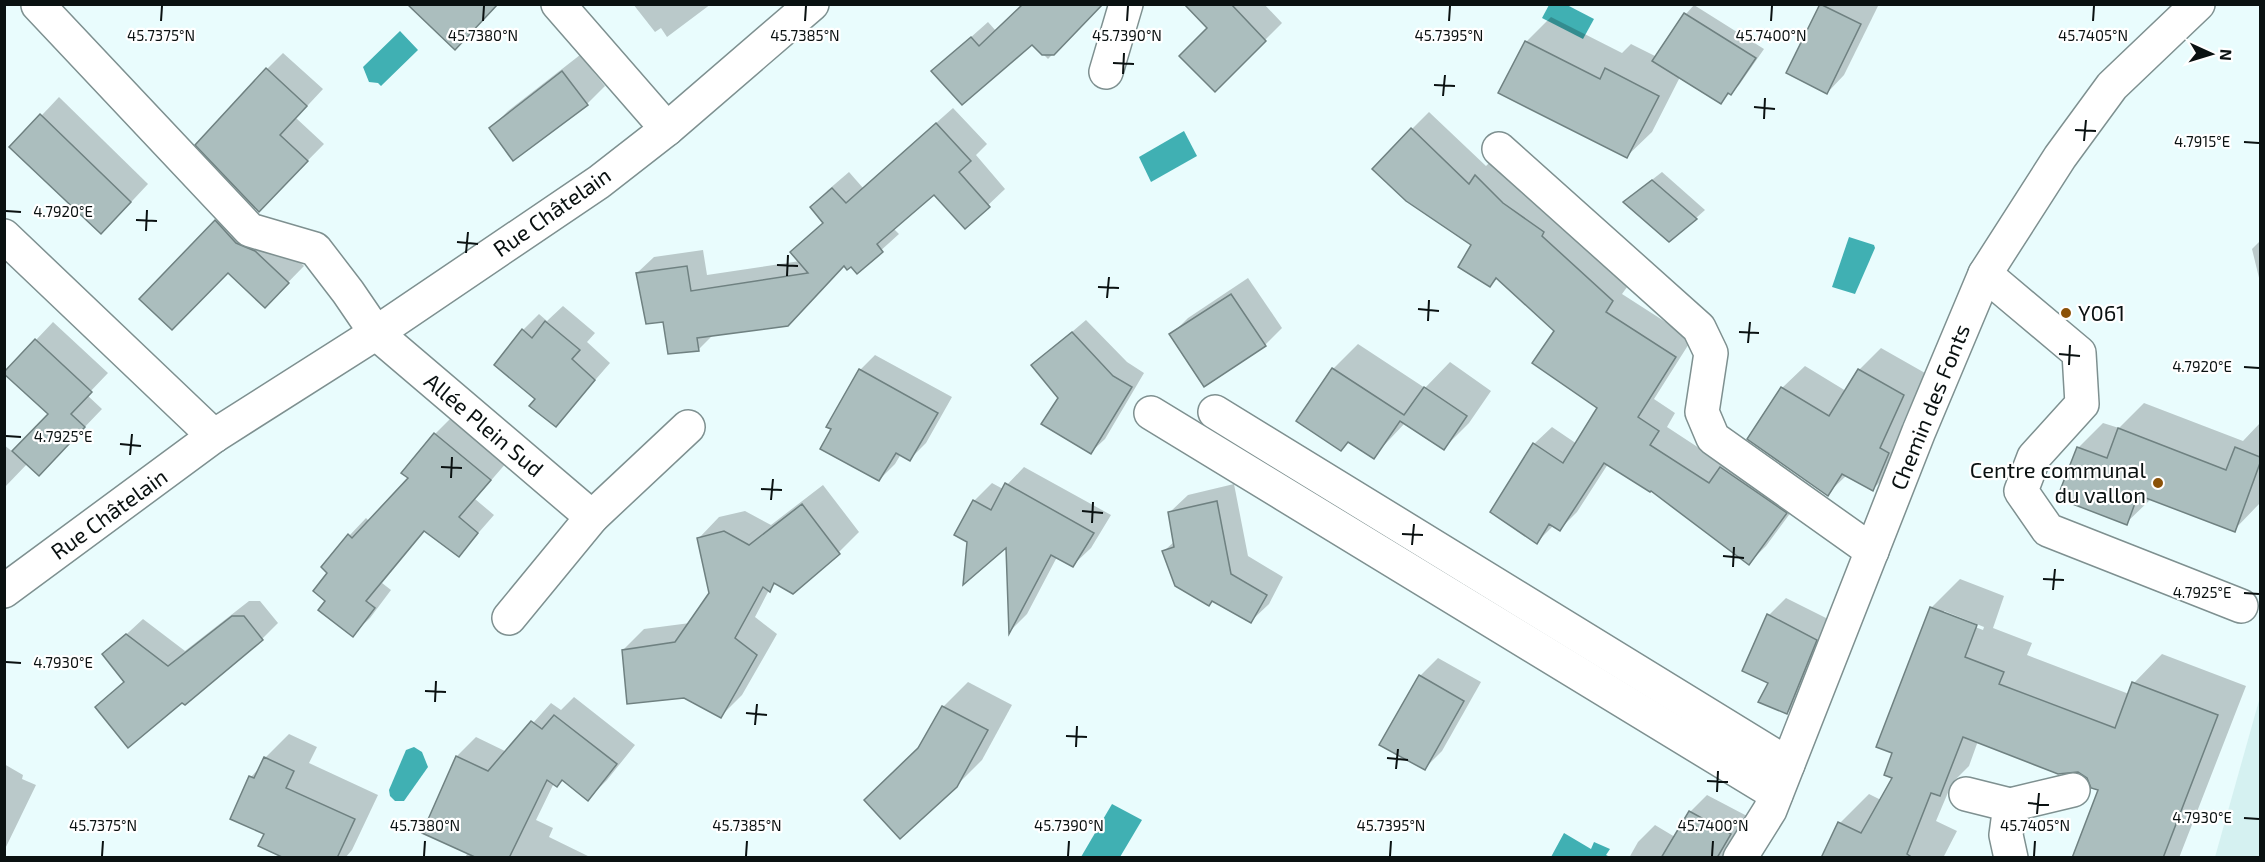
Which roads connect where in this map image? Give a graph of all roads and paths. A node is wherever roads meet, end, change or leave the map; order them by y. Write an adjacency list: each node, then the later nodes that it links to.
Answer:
1 (38, 4): 11 (street, Allée Plein Sud)
2 (558, 4): 7 (street)
3 (812, 4): 7 (street, Rue Châtelain)
4 (1126, 4): 6 (street)
5 (2198, 4): 10 (street, Chemin des Fonts)
6 (1106, 72)
7 (667, 129): 11 (street, Rue Châtelain)
8 (1499, 149): 17 (street)
9 (4, 236): 15 (street)
10 (1985, 274): 17 (street, Chemin des Fonts); 19 (street)
11 (376, 333): 15 (street, Rue Châtelain); 16 (street, Allée Plein Sud)
12 (1151, 412): 24 (street)
13 (1215, 412): 21 (street)
14 (688, 427): 16 (street)
15 (214, 436): 18 (street, Rue Châtelain)
16 (592, 517): 20 (street)
17 (1872, 551): 21 (street, Chemin des Fonts)
18 (4, 591)
19 (2241, 606)
20 (509, 618)
21 (1788, 764): 24 (street, Chemin des Fonts)
22 (2073, 790): 25 (street)
23 (1966, 794): 25 (street)
24 (1776, 795): 26 (street, Chemin des Fonts)
25 (2010, 804): 27 (street)
26 (1740, 858)
27 (2010, 858)

